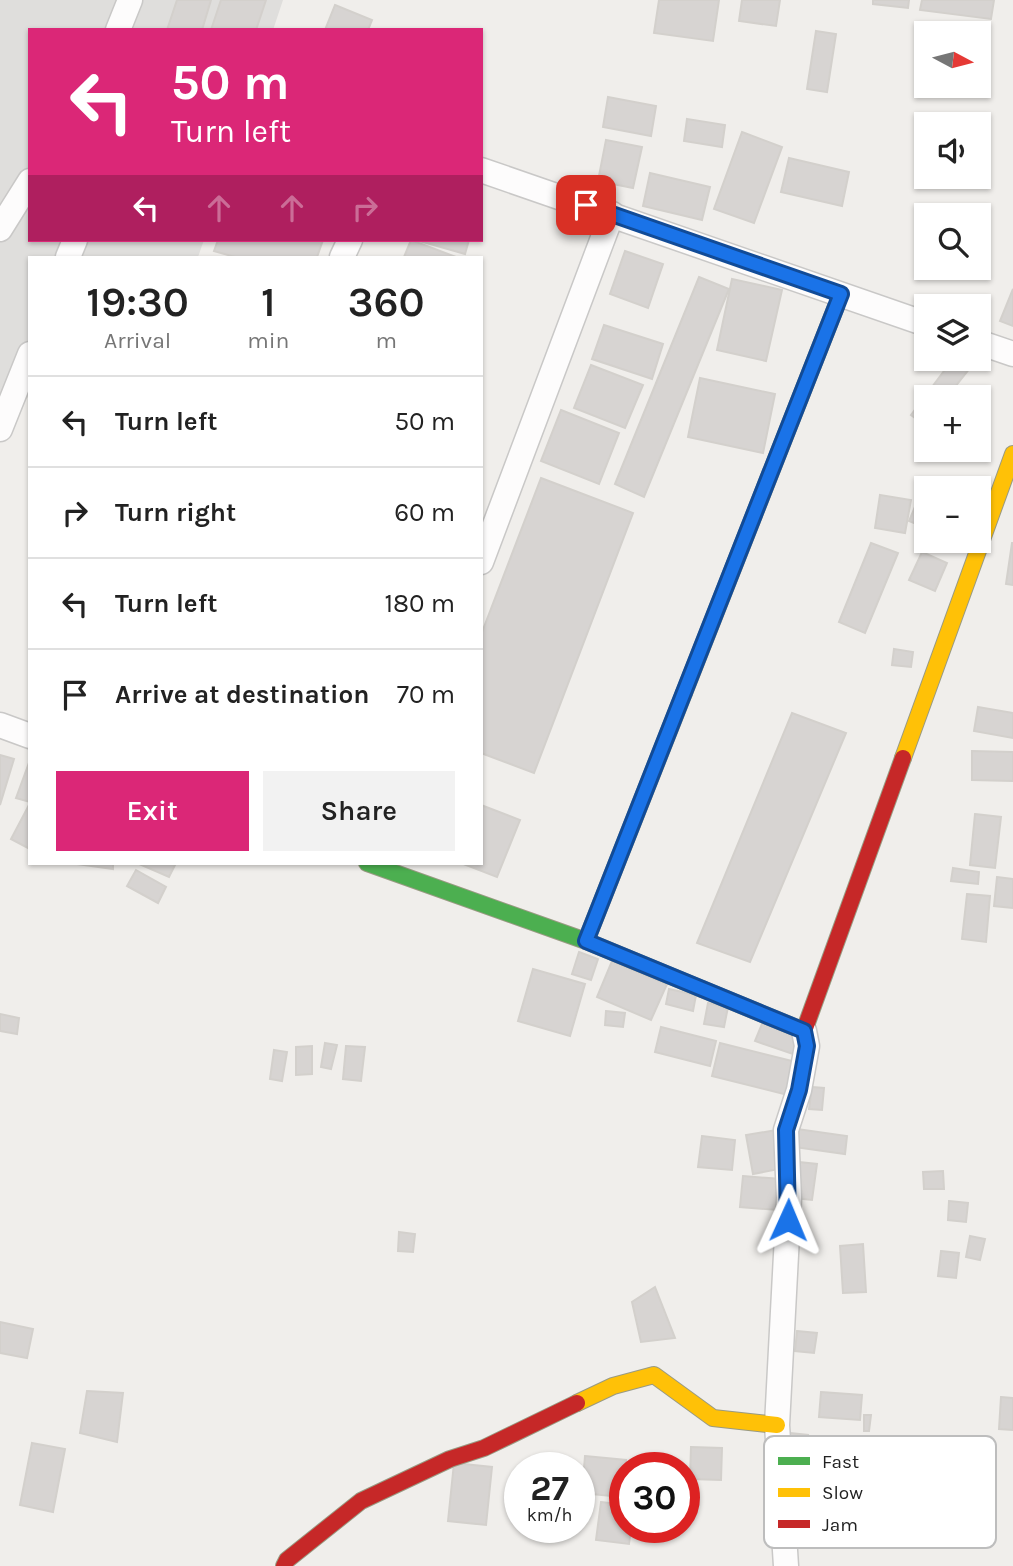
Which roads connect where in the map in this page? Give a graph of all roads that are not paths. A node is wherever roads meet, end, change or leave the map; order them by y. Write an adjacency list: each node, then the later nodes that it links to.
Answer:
1 (131, 0): 2 (street)
2 (119, 28)
3 (483, 171): 5 (street)
4 (28, 184): 6 (street)
5 (612, 214): 7 (street); 14 (street)
6 (0, 229)
7 (841, 294): 8 (street); 18 (street)
8 (914, 320)
9 (991, 346): 10 (street)
10 (1013, 354)
11 (28, 359): 12 (street)
12 (0, 429)
13 (1013, 454): 19 (street)
14 (483, 557)
15 (0, 725): 16 (street)
16 (28, 735)
17 (374, 865): 18 (street)
18 (586, 941): 19 (street)
19 (804, 1031): 20 (street)
20 (777, 1425): 21 (street); 23 (street)
21 (778, 1436)
22 (785, 1548): 24 (street)
23 (284, 1566)
24 (786, 1566)

